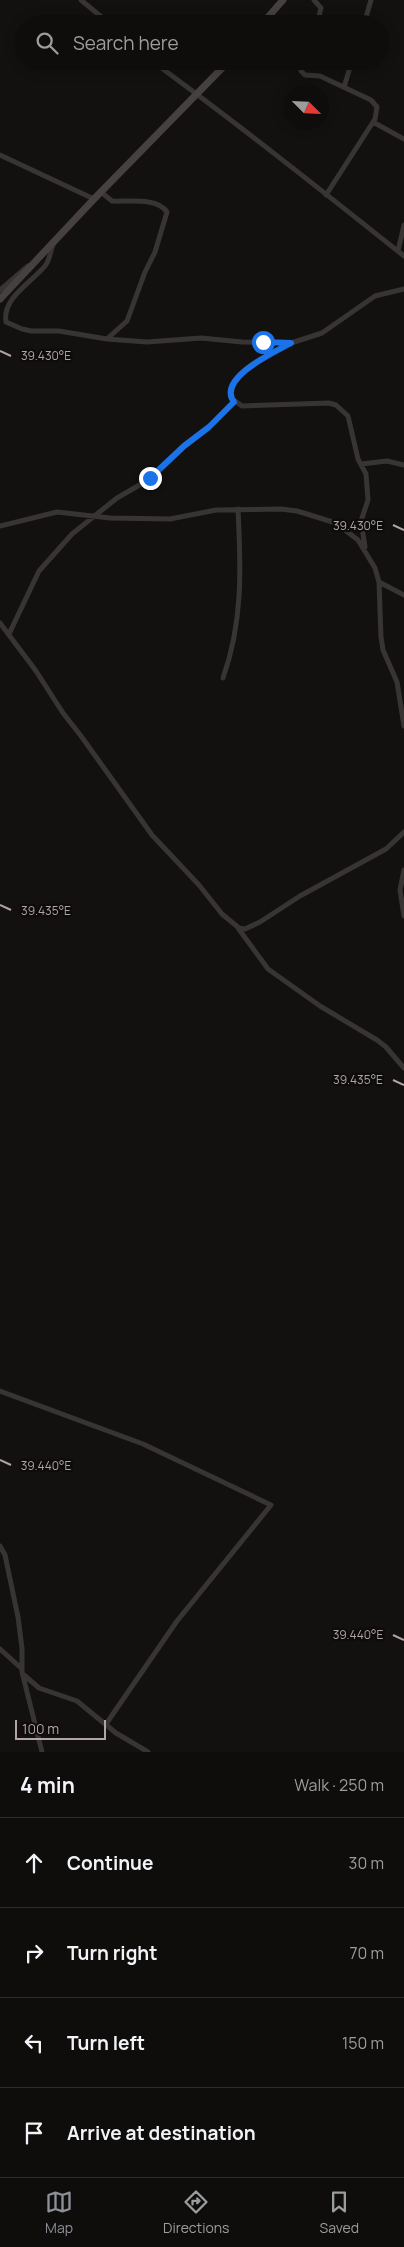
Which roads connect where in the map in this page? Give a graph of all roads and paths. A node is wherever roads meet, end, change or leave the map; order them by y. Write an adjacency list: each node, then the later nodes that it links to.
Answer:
1 (81, 0): 5 (street)
2 (283, 0): 6 (street)
3 (314, 0): 7 (street)
4 (371, 0): 8 (street)
5 (99, 15)
6 (270, 15)
7 (320, 15)
8 (367, 15)
9 (165, 70): 14 (street)
10 (221, 70): 14 (street)
11 (301, 70): 13 (street)
12 (349, 70): 13 (street)
13 (344, 87): 15 (street)
14 (198, 94): 18 (street); 19 (street)
15 (373, 122): 16 (street); 19 (street)
16 (404, 139)
17 (0, 155): 20 (street)
18 (101, 192): 20 (street); 29 (street)
19 (326, 195): 23 (street)
20 (94, 199): 22 (street)
21 (404, 225): 23 (street)
22 (54, 242): 25 (street); 29 (street)
23 (398, 251): 24 (street)
24 (404, 256)
25 (35, 262): 27 (street); 28 (street)
26 (404, 289): 30 (street)
27 (0, 290)
28 (0, 299)
29 (108, 339): 30 (street)
30 (291, 343): 31 (street)
31 (234, 402): 32 (street); 35 (street)
32 (361, 464): 33 (street); 37 (street)
33 (404, 465)
34 (238, 509): 35 (street); 37 (street); 42 (street)
35 (95, 515): 36 (street); 41 (street)
36 (0, 526)
37 (368, 554): 38 (street)
38 (379, 582): 39 (street); 43 (street)
39 (404, 595)
40 (0, 623): 41 (street)
41 (9, 634): 47 (street)
42 (223, 678)
43 (404, 726)
44 (404, 832): 47 (street)
45 (404, 870): 46 (street)
46 (404, 916)
47 (237, 927): 48 (street)
48 (404, 1068)
49 (0, 1391): 53 (street)
50 (0, 1546): 52 (street)
51 (0, 1649): 52 (street)
52 (21, 1670): 53 (street); 54 (street)
53 (106, 1724): 55 (street)
54 (42, 1752)
55 (148, 1752)

